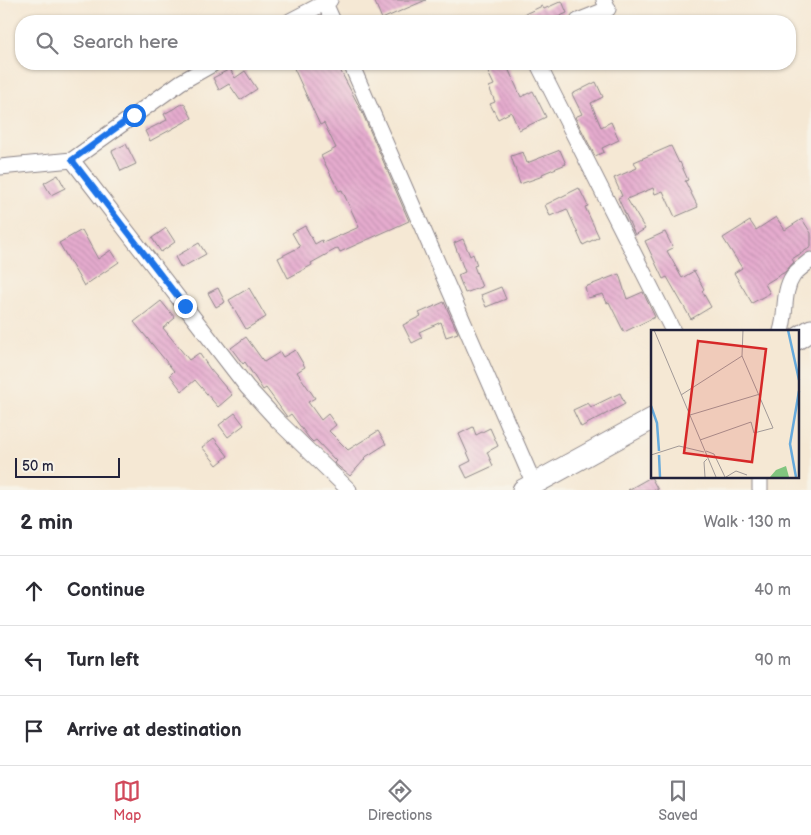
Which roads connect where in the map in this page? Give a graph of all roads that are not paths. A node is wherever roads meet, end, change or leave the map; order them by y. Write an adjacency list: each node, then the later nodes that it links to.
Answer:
1 (604, 0): 5 (street)
2 (327, 1): 3 (street); 4 (street)
3 (301, 15)
4 (331, 15)
5 (593, 15)
6 (202, 70): 9 (street)
7 (354, 70): 17 (street)
8 (541, 70): 12 (street)
9 (72, 160): 10 (street); 18 (street)
10 (0, 167)
11 (811, 260): 13 (street)
12 (672, 330)
13 (781, 330)
14 (811, 330): 15 (main road)
15 (798, 338)
16 (651, 420): 17 (main road)
17 (529, 487)
18 (349, 490)

